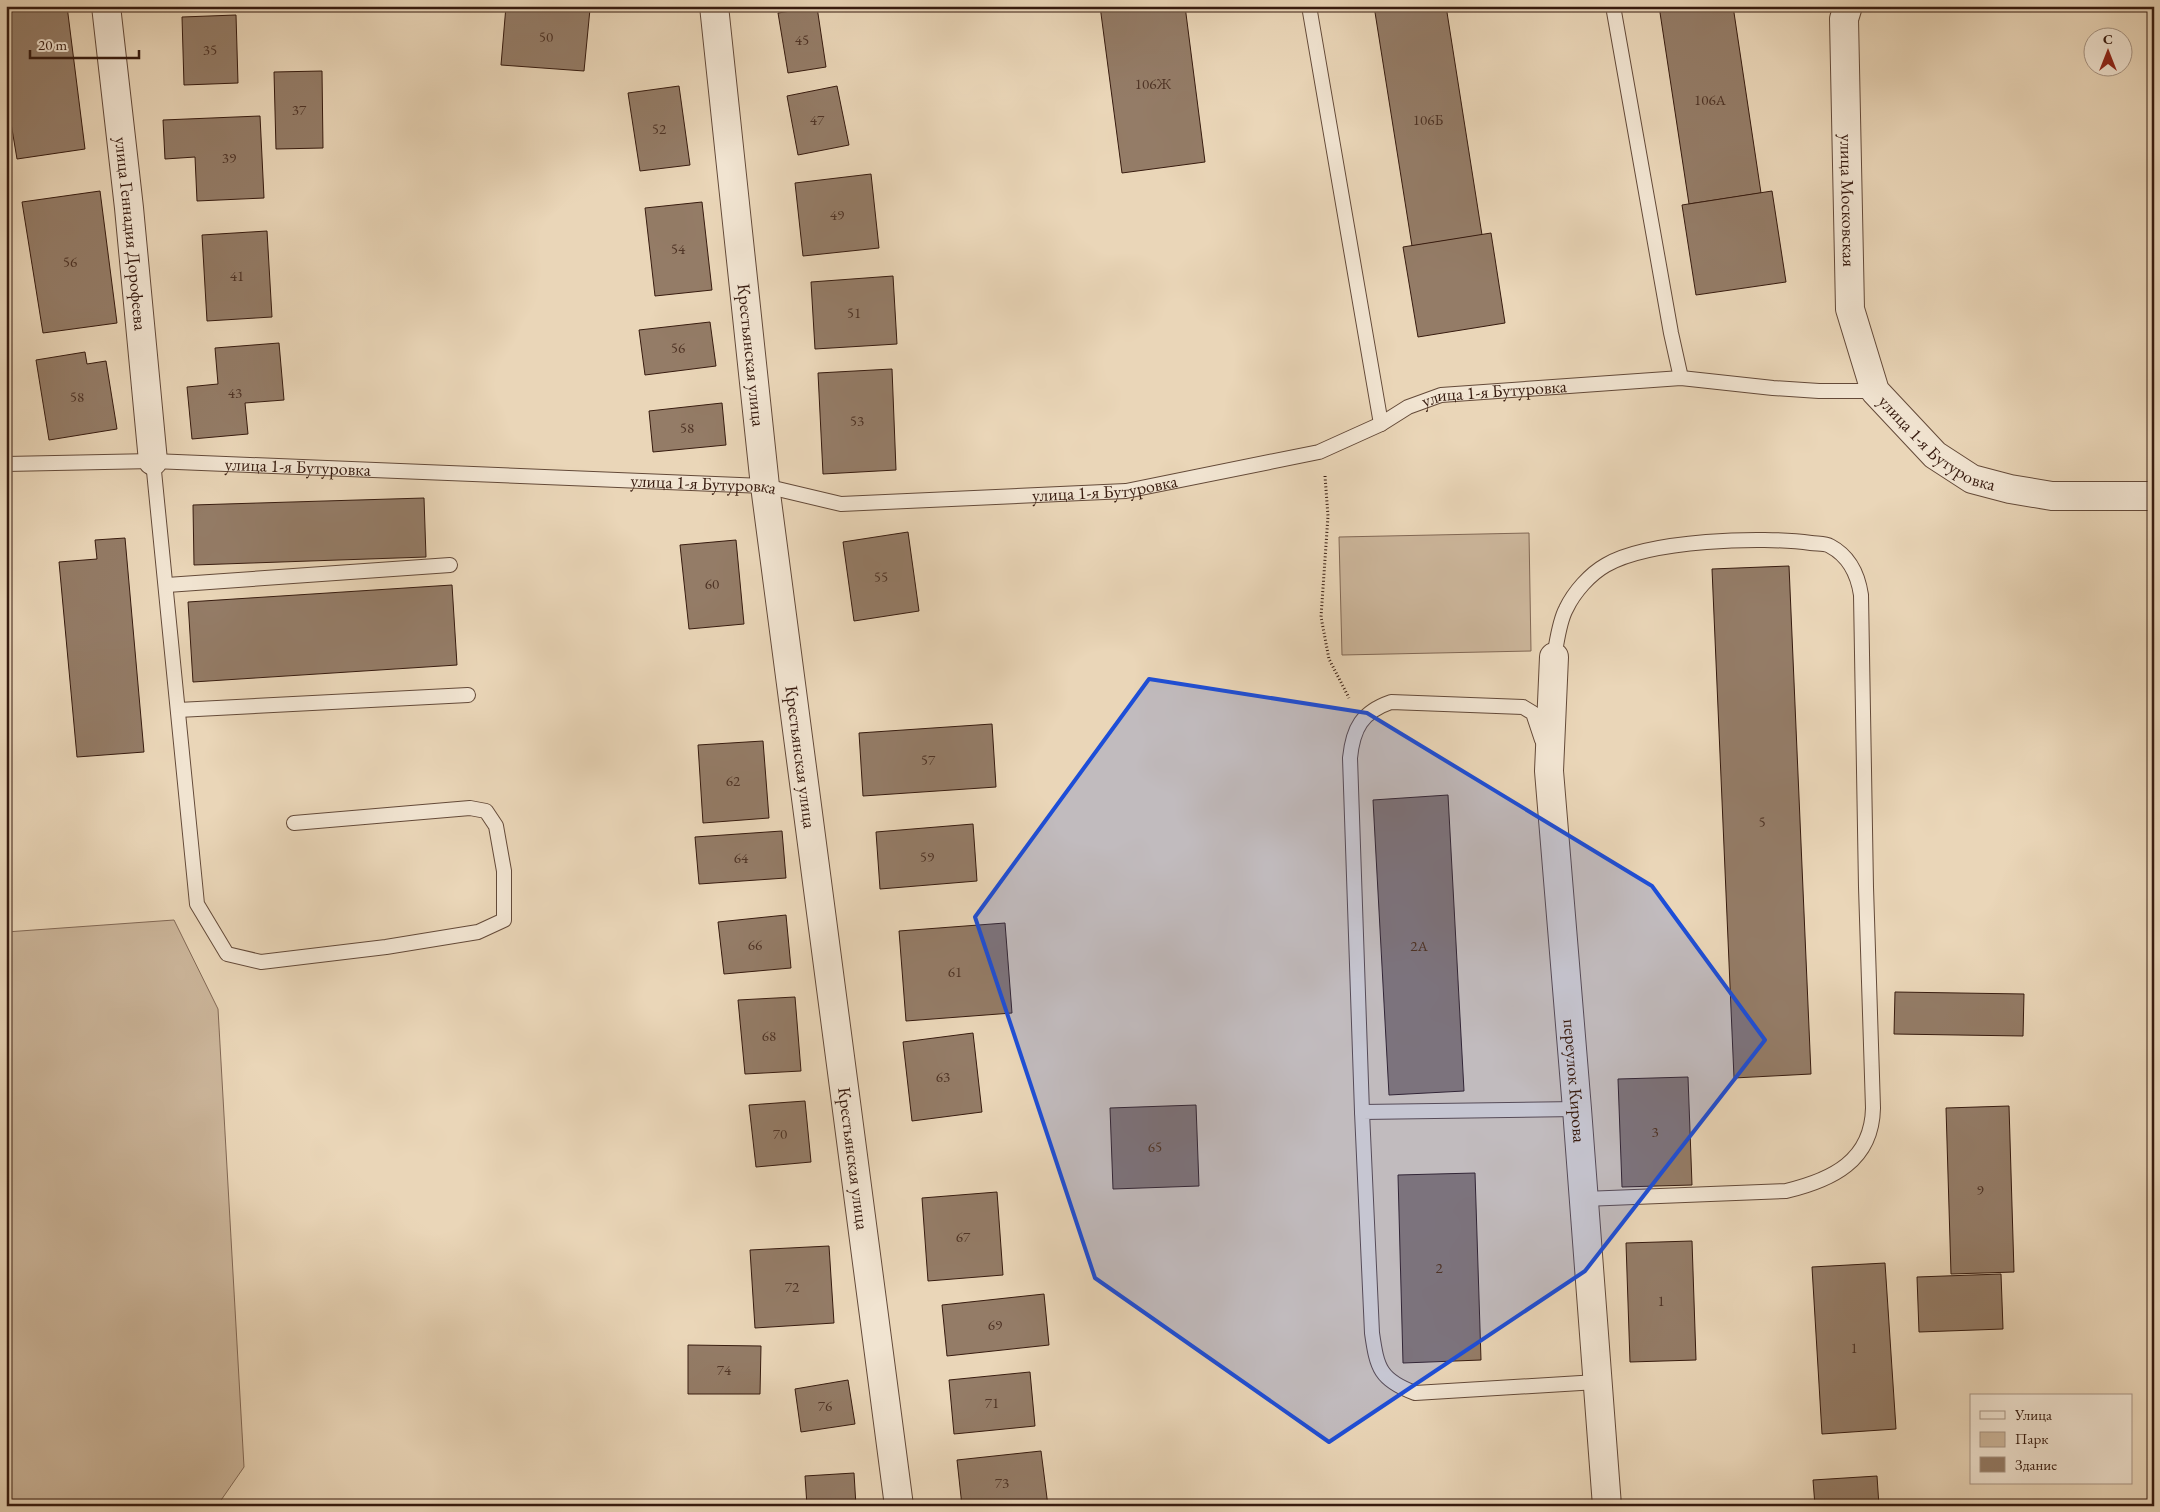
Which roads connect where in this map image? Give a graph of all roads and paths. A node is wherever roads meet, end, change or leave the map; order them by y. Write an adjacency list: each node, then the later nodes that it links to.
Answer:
1 (106, 6): 10 (street, улица Геннадия Дорофеева)
2 (714, 6): 12 (street, Крестьянская улица)
3 (1309, 6): 8 (lane)
4 (1613, 6): 6 (lane)
5 (1842, 10): 7 (street, улица Московская)
6 (1681, 378): 7 (lane, улица 1-я Бутуровка); 8 (lane, улица 1-я Бутуровка)
7 (1875, 391): 13 (street, улица 1-я Бутуровка)
8 (1381, 424): 9 (lane, улица 1-я Бутуровка)
9 (1323, 450): 12 (lane, улица 1-я Бутуровка); 19 (path)
10 (153, 462): 11 (lane, улица 1-я Бутуровка); 12 (lane, улица 1-я Бутуровка); 15 (lane)
11 (6, 464)
12 (765, 486): 26 (street, Крестьянская улица)
13 (2154, 496)
14 (450, 565): 15 (lane)
15 (167, 585): 18 (lane)
16 (1554, 657): 20 (street, переулок Кирова); 24 (lane)
17 (468, 694): 18 (lane)
18 (178, 710): 21 (lane)
19 (1361, 721): 20 (lane); 23 (lane)
20 (1549, 771): 22 (street, переулок Кирова)
21 (294, 823)
22 (1577, 1109): 23 (lane); 24 (street, переулок Кирова)
23 (1362, 1112): 25 (lane)
24 (1584, 1199): 25 (street, переулок Кирова)
25 (1598, 1382): 27 (street, переулок Кирова)
26 (899, 1506)
27 (1607, 1506)

